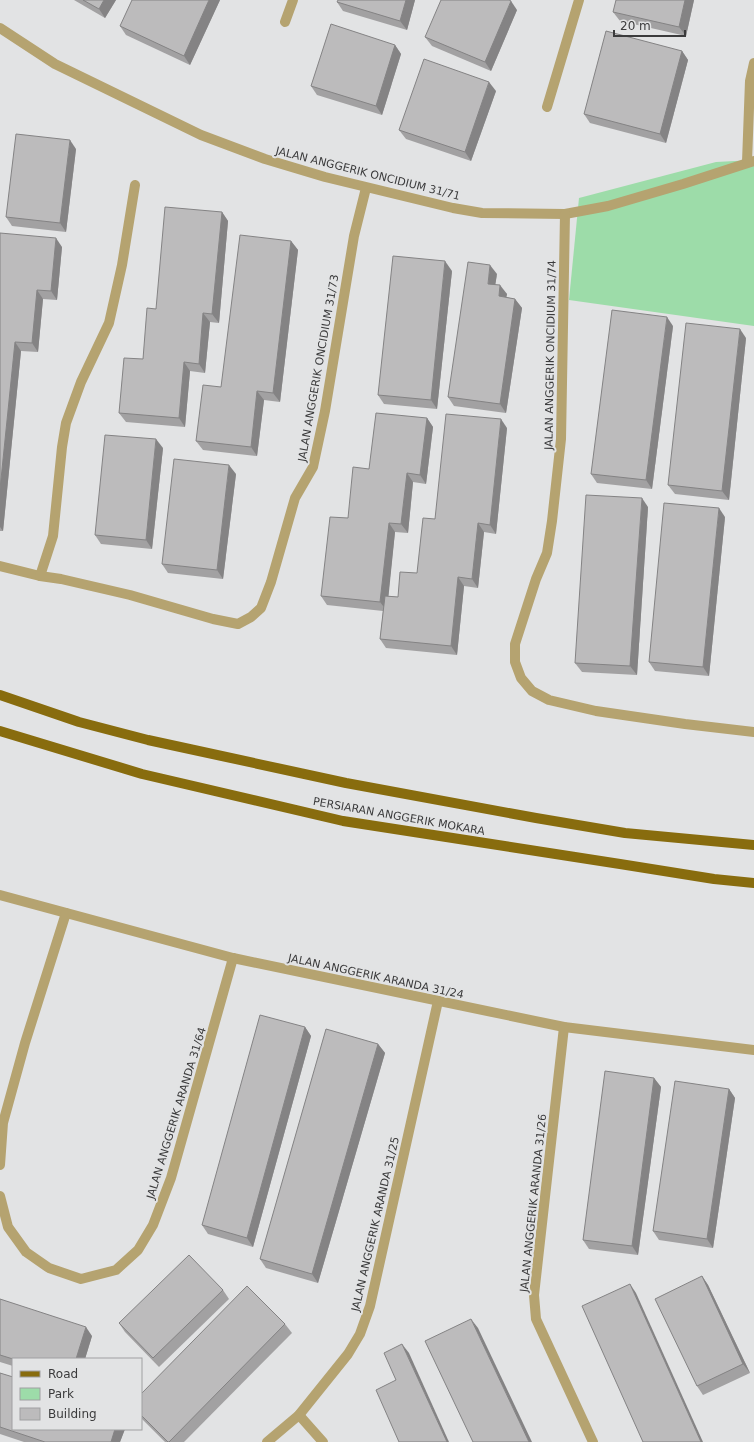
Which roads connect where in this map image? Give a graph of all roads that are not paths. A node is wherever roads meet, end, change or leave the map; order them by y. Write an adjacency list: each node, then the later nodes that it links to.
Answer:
1 (293, 0): 3 (street)
2 (580, 0): 6 (street)
3 (285, 22)
4 (0, 28): 9 (street, JALAN ANGGERIK ONCIDIUM 31/71)
5 (754, 63): 7 (street)
6 (547, 107)
7 (750, 161): 10 (street, JALAN ANGGERIK ONCIDIUM 31/71)
8 (135, 185): 12 (street)
9 (366, 188): 10 (street, JALAN ANGGERIK ONCIDIUM 31/71); 12 (street, JALAN ANGGERIK ONCIDIUM 31/73)
10 (564, 214): 15 (street, JALAN ANGGERIK ONCIDIUM 31/74)
11 (0, 566): 12 (street, JALAN ANGGERIK ONCIDIUM 31/73)
12 (40, 576)
13 (0, 695): 16 (main road, PERSIARAN ANGGERIK MOKARA)
14 (0, 731): 17 (main road, PERSIARAN ANGGERIK MOKARA)
15 (754, 732)
16 (754, 845)
17 (754, 883)
18 (0, 895): 19 (street, JALAN ANGGERIK ARANDA 31/24)
19 (66, 913): 20 (street, JALAN ANGGERIK ARANDA 31/24); 24 (street)
20 (233, 958): 21 (street, JALAN ANGGERIK ARANDA 31/24); 25 (street, JALAN ANGGERIK ARANDA 31/64)
21 (438, 1001): 22 (street, JALAN ANGGERIK ARANDA 31/24); 26 (street, JALAN ANGGERIK ARANDA 31/25)
22 (564, 1027): 23 (street, JALAN ANGGERIK ARANDA 31/24); 29 (street, JALAN ANGGERIK ARANDA 31/26)
23 (754, 1050)
24 (0, 1165)
25 (0, 1196)
26 (299, 1415): 27 (street, JALAN ANGGERIK ARANDA 31/25); 28 (street)
27 (267, 1442)
28 (323, 1442)
29 (593, 1442)

